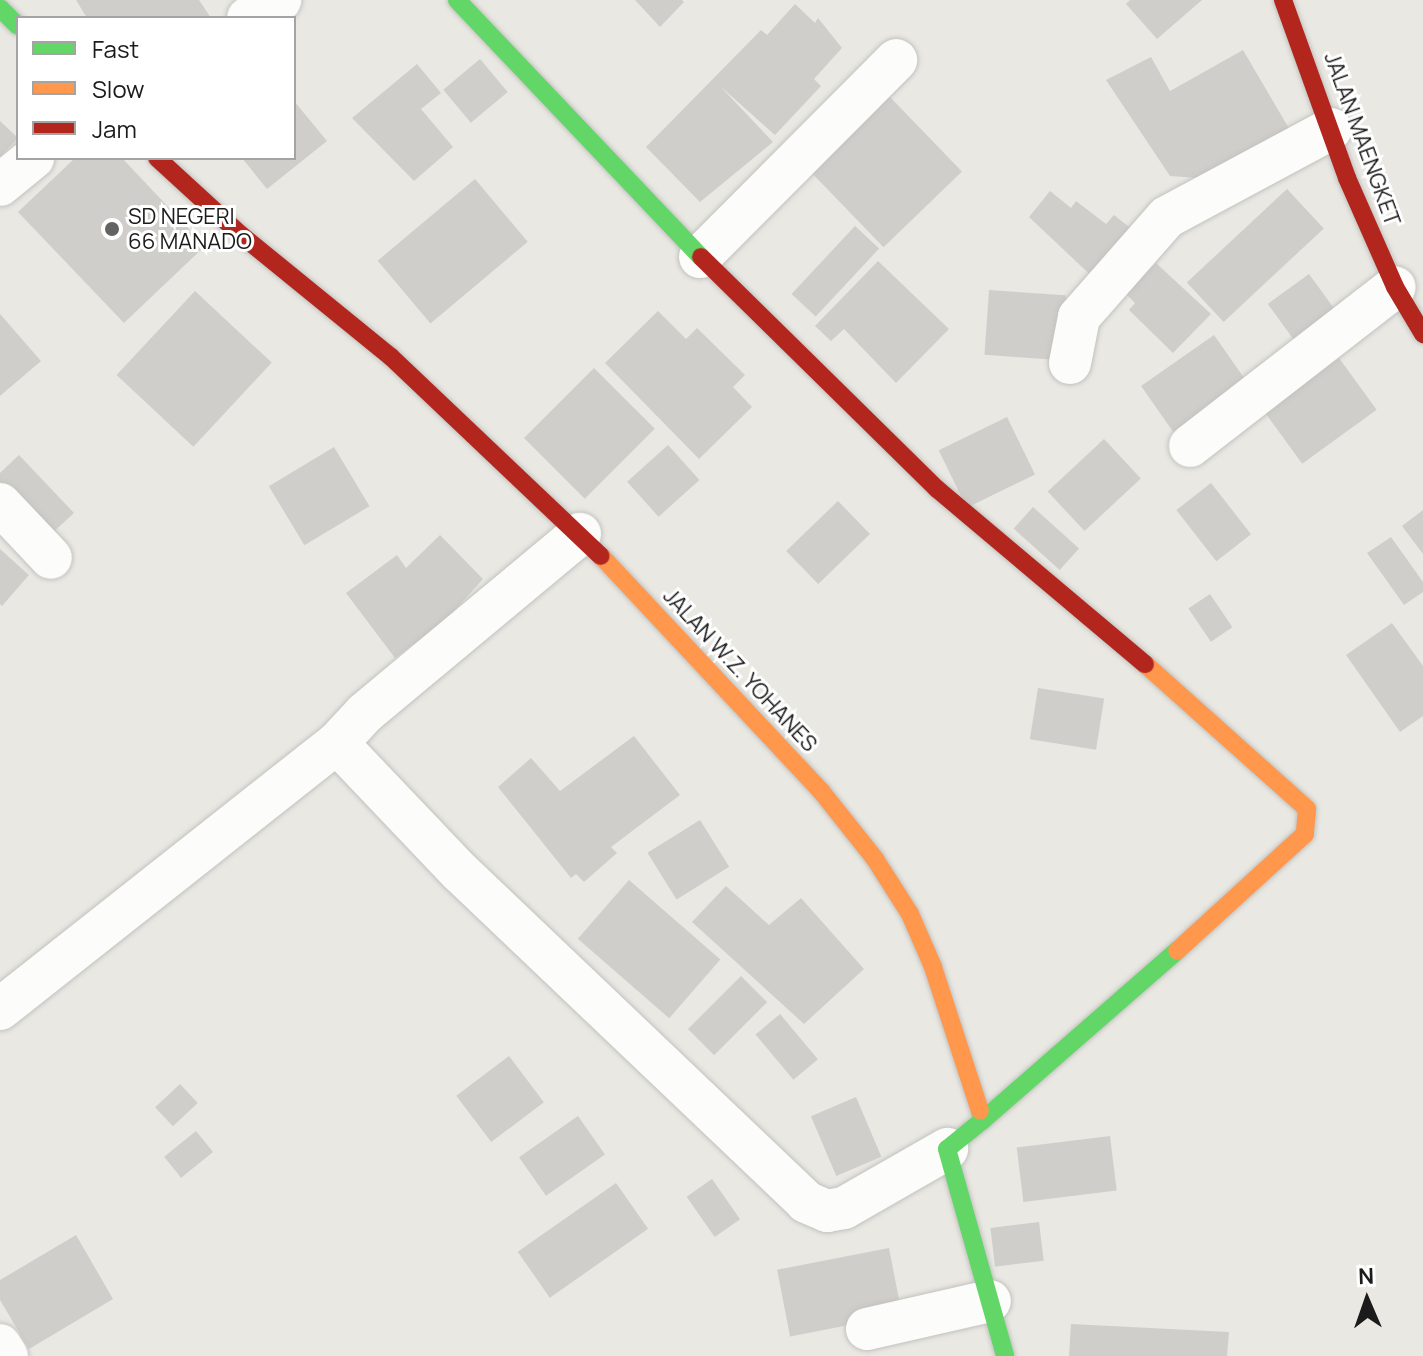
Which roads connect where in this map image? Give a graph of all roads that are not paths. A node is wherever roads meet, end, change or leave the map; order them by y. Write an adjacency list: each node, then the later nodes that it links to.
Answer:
1 (280, 0): 5 (street)
2 (457, 0): 12 (street)
3 (1283, 0): 8 (street, JALAN MAENGKET)
4 (0, 8): 6 (street)
5 (252, 16)
6 (16, 24)
7 (896, 60): 12 (street)
8 (1331, 129): 13 (street, JALAN MAENGKET); 15 (street)
9 (31, 160): 11 (street)
10 (159, 160): 18 (street, JALAN W.Z. YOHANES)
11 (0, 185)
12 (700, 257): 22 (street)
13 (1395, 287): 14 (street, JALAN MAENGKET); 16 (street)
14 (1423, 334)
15 (1070, 363)
16 (1190, 446)
17 (0, 504): 19 (street)
18 (580, 534): 20 (street); 22 (street, JALAN W.Z. YOHANES)
19 (51, 558)
20 (337, 743): 21 (street); 23 (street)
21 (0, 1009)
22 (983, 1120): 23 (street)
23 (947, 1149): 24 (street)
24 (990, 1301): 25 (street); 28 (street)
25 (867, 1329)
26 (0, 1345): 27 (street)
27 (7, 1356)
28 (1005, 1356)

